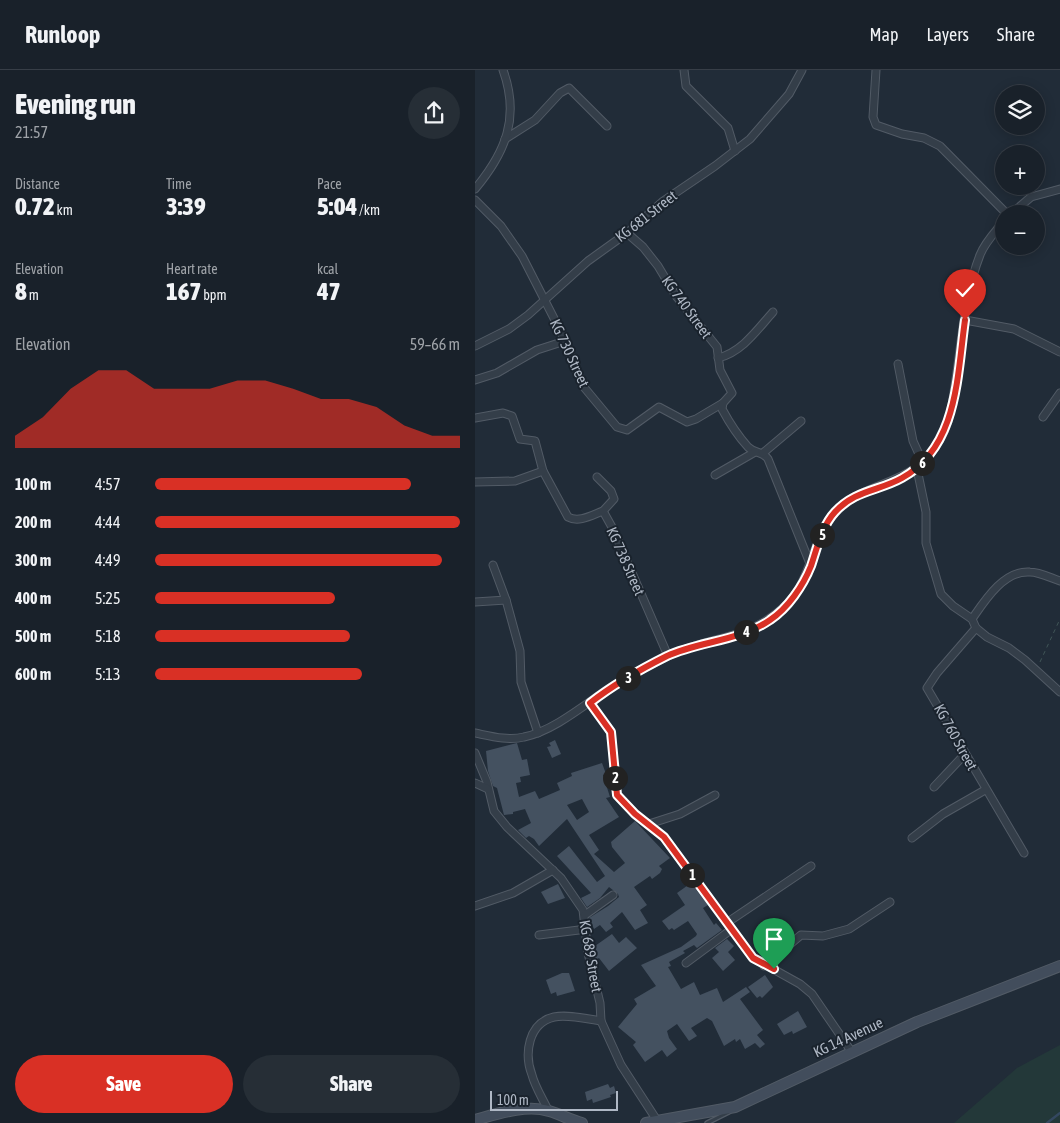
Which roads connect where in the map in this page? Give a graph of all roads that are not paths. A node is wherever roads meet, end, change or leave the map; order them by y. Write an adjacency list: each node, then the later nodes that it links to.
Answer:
1 (503, 70): 6 (street)
2 (684, 70): 7 (street)
3 (802, 70): 7 (street, KG 681 Street)
4 (877, 70): 11 (street)
5 (607, 126): 6 (street)
6 (505, 139): 9 (street)
7 (735, 151): 13 (street, KG 681 Street)
8 (1060, 188): 12 (street)
9 (475, 189)
10 (475, 200): 15 (street, KG 730 Street)
11 (1000, 205)
12 (1021, 205)
13 (627, 234): 15 (street, KG 681 Street); 21 (street, KG 740 Street)
14 (995, 234): 17 (street)
15 (545, 301): 18 (street, KG 730 Street); 19 (street, KG 681 Street)
16 (773, 312): 21 (street)
17 (965, 320): 20 (street); 31 (street)
18 (565, 341): 23 (street); 25 (street, KG 730 Street)
19 (475, 346)
20 (1060, 352)
21 (718, 358): 25 (street, KG 740 Street)
22 (898, 364): 31 (street)
23 (475, 380)
24 (1060, 393): 26 (street)
25 (723, 403): 29 (street)
26 (1043, 417)
27 (475, 418): 33 (street, KG 738 Street)
28 (801, 420): 30 (street)
29 (755, 452): 30 (street); 34 (street)
30 (763, 453): 39 (street)
31 (923, 463): 32 (street)
32 (917, 469): 39 (street); 43 (street)
33 (543, 471): 36 (street); 37 (street, KG 738 Street)
34 (715, 475)
35 (597, 477): 37 (street)
36 (475, 482)
37 (603, 511): 45 (street, KG 738 Street)
38 (493, 564): 41 (street)
39 (811, 566): 45 (street)
40 (1060, 580): 43 (street)
41 (506, 600): 42 (street); 49 (street)
42 (475, 602)
43 (972, 619): 44 (street)
44 (976, 628): 46 (street); 51 (street, KG 760 Street)
45 (668, 656): 47 (street)
46 (1060, 692)
47 (590, 703): 49 (street); 57 (street)
48 (475, 733): 49 (street)
49 (538, 733)
50 (475, 753): 54 (street, KG 689 Street)
51 (965, 754): 53 (street); 55 (street, KG 760 Street)
52 (475, 783): 54 (street)
53 (934, 787)
54 (489, 789): 61 (street, KG 689 Street)
55 (985, 790): 58 (street); 59 (street, KG 760 Street)
56 (715, 795): 57 (street)
57 (649, 824): 66 (street)
58 (912, 838)
59 (1024, 853)
60 (811, 866): 66 (street)
61 (553, 870): 64 (street); 65 (street, KG 689 Street)
62 (613, 895): 65 (street)
63 (890, 902): 71 (street)
64 (475, 906)
65 (585, 915): 67 (street, KG 689 Street)
66 (727, 922): 68 (street)
67 (587, 929): 69 (street); 73 (street, KG 689 Street)
68 (732, 929): 70 (street); 71 (street)
69 (539, 935)
70 (686, 963)
71 (764, 966): 74 (street)
72 (1060, 966): 74 (main road, KG 14 Avenue)
73 (601, 1021): 76 (street); 78 (street, KG 689 Street)
74 (851, 1051): 75 (main road, KG 14 Avenue)
75 (735, 1107): 78 (main road, KG 14 Avenue); 81 (lane)
76 (548, 1110): 77 (main road); 79 (main road)
77 (475, 1120)
78 (658, 1122): 80 (main road, KG 14 Avenue)
79 (582, 1123)
80 (646, 1123)
81 (707, 1123)

